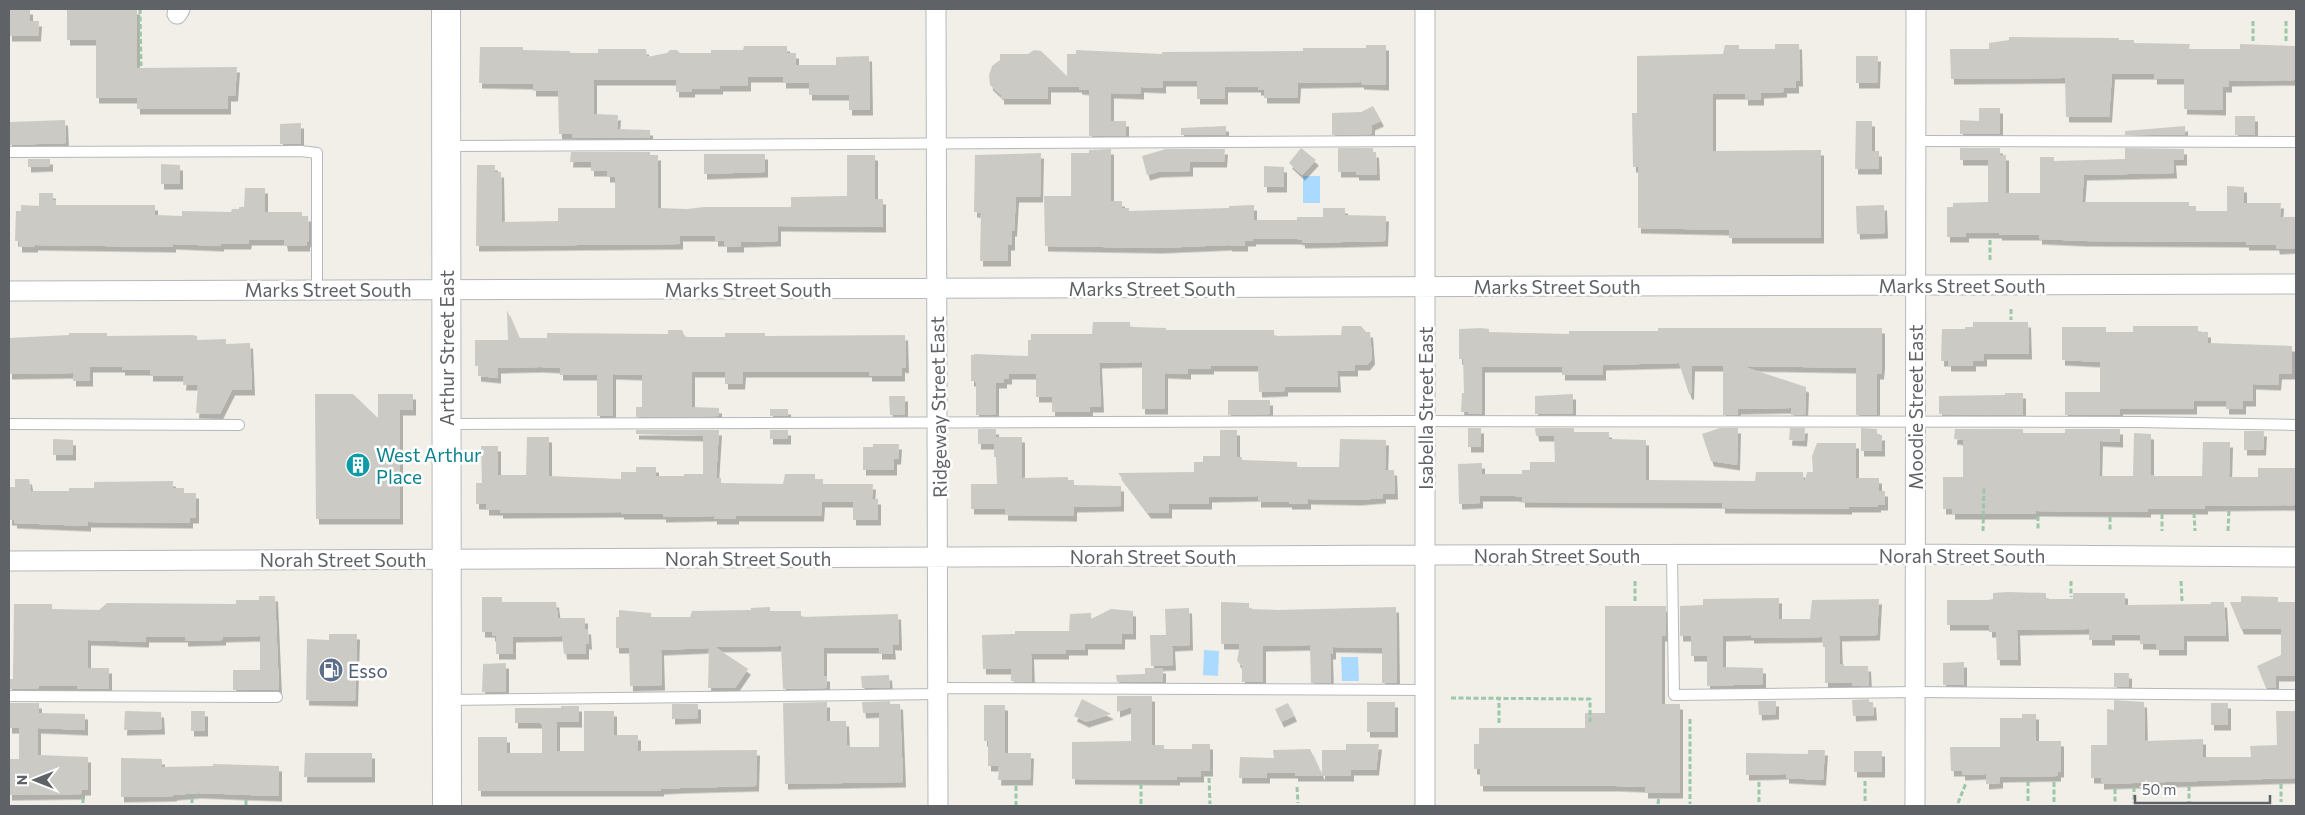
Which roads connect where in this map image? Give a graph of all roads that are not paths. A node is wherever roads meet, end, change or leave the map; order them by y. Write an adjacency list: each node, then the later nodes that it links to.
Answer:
1 (446, 9): 9 (main road, Arthur Street East)
2 (936, 9): 7 (street, Ridgeway Street East)
3 (1424, 9): 5 (street, Isabella Street East)
4 (1916, 9): 6 (street, Moodie Street East)
5 (1424, 141): 7 (lane); 13 (street, Isabella Street East)
6 (1916, 141): 8 (lane); 12 (street, Moodie Street East)
7 (936, 142): 9 (lane); 16 (street, Ridgeway Street East)
8 (2296, 142)
9 (446, 146): 14 (main road, Arthur Street East)
10 (9, 152): 15 (lane)
11 (2296, 284): 12 (street, Marks Street South)
12 (1915, 285): 13 (street, Marks Street South); 20 (street, Moodie Street East)
13 (1424, 286): 16 (street, Marks Street South); 18 (street, Isabella Street East)
14 (446, 288): 15 (street, Marks Street South); 16 (street, Marks Street South); 22 (main road, Arthur Street East)
15 (318, 289): 17 (street, Marks Street South)
16 (937, 290): 19 (street, Ridgeway Street East)
17 (9, 291)
18 (1425, 421): 19 (lane); 20 (lane); 26 (street, Isabella Street East)
19 (938, 422): 22 (lane); 29 (street, Ridgeway Street East)
20 (1916, 422): 24 (lane); 25 (street, Moodie Street East)
21 (9, 424): 23 (lane)
22 (446, 424): 30 (main road, Arthur Street East)
23 (239, 425)
24 (2296, 425)
25 (1914, 554): 27 (street, Norah Street South); 28 (street, Norah Street South); 34 (street, Moodie Street East)
26 (1426, 555): 27 (street, Norah Street South); 29 (street, Norah Street South); 32 (street, Isabella Street East)
27 (1672, 556): 34 (lane)
28 (2296, 557)
29 (939, 558): 30 (street, Norah Street South); 33 (street, Ridgeway Street East)
30 (446, 559): 31 (street, Norah Street South); 38 (main road, Arthur Street East)
31 (9, 561)
32 (1425, 690): 33 (lane); 41 (street, Isabella Street East)
33 (939, 691): 38 (lane); 40 (street, Ridgeway Street East)
34 (1915, 692): 35 (lane); 42 (street, Moodie Street East)
35 (2296, 695)
36 (9, 696): 37 (lane)
37 (277, 697)
38 (446, 700): 39 (main road, Arthur Street East)
39 (447, 806)
40 (938, 806)
41 (1424, 806)
42 (1915, 806)

